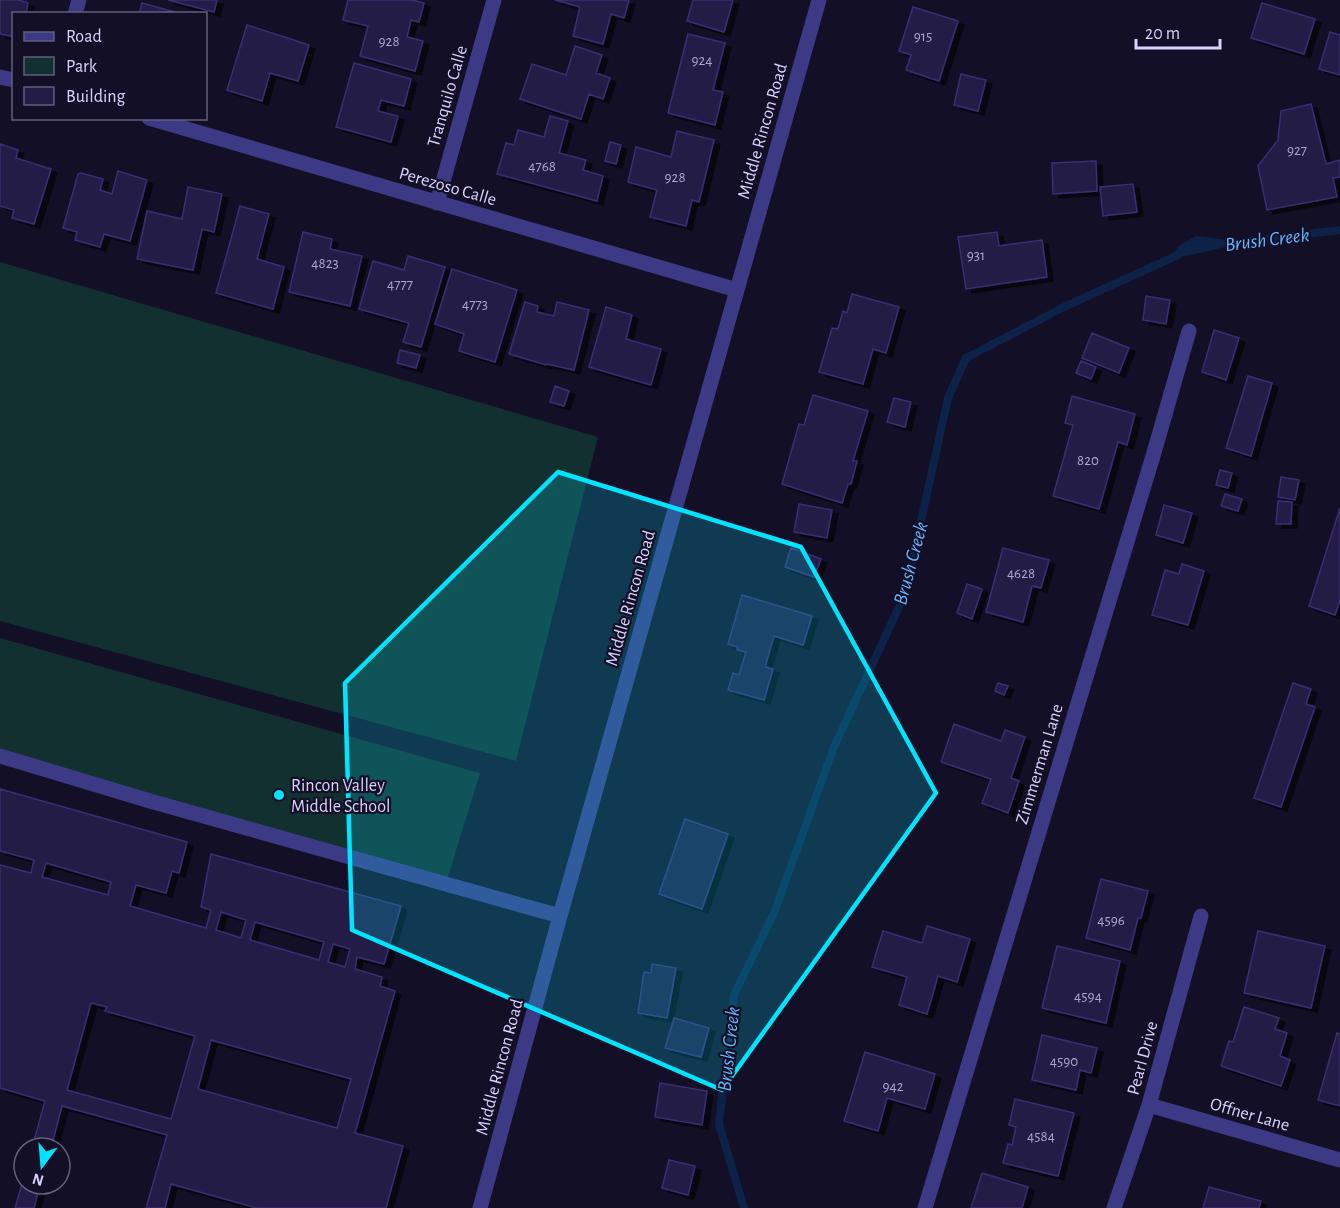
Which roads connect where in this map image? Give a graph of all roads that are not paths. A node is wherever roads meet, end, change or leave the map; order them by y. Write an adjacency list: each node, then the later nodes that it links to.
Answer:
1 (494, 0): 4 (street, Tranquilo Calle)
2 (819, 0): 5 (street, Middle Rincon Road)
3 (156, 120): 4 (street, Perezoso Calle)
4 (437, 203): 5 (street, Perezoso Calle)
5 (737, 290): 8 (street, Middle Rincon Road)
6 (1189, 332): 13 (street, Zimmerman Lane)
7 (0, 756): 8 (street)
8 (560, 916): 12 (street, Middle Rincon Road)
9 (1201, 916): 10 (street, Pearl Drive)
10 (1149, 1105): 11 (street, Offner Lane); 14 (street, Pearl Drive)
11 (1340, 1160)
12 (480, 1208)
13 (925, 1208)
14 (1114, 1208)

